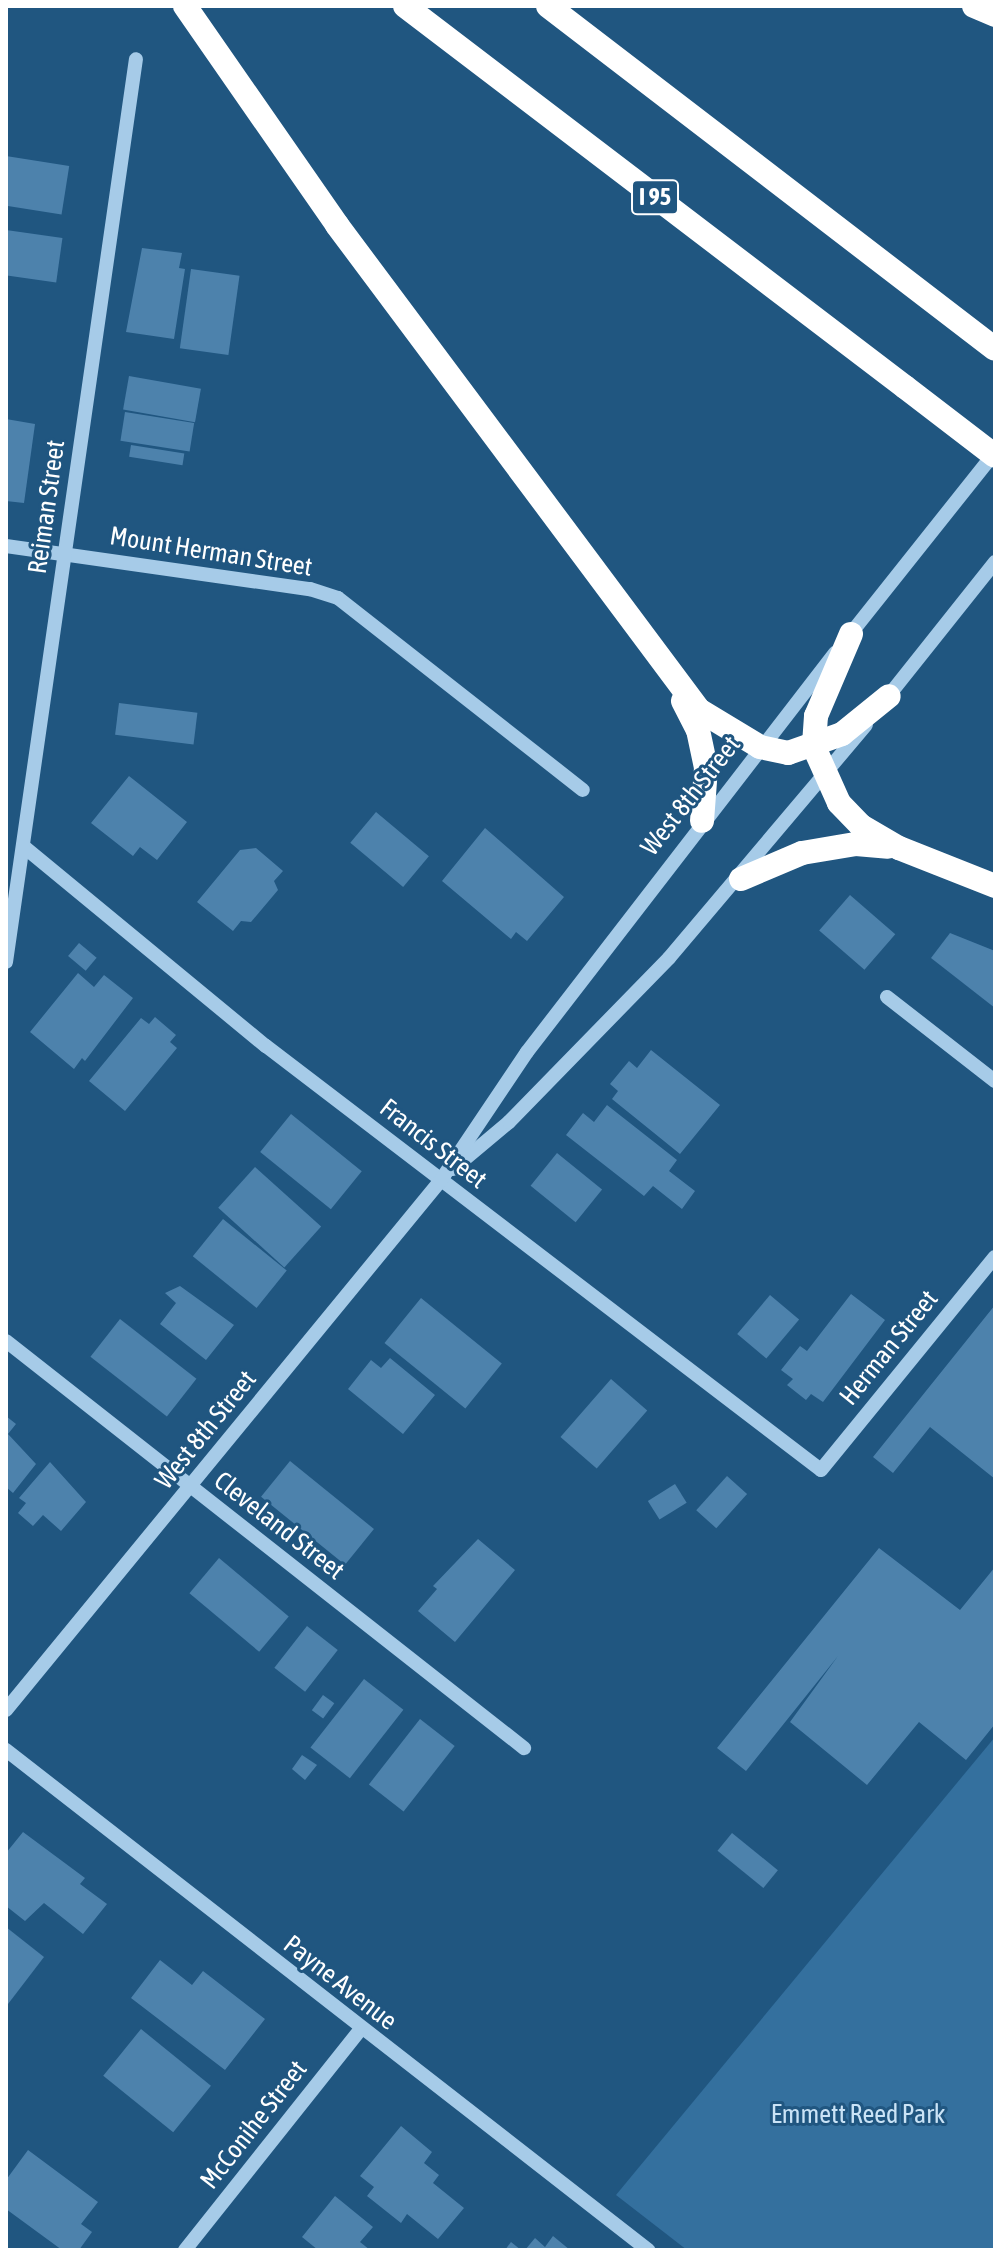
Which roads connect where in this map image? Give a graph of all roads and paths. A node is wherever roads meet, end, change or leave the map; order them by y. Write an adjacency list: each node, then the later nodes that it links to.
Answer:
1 (185, 6): 13 (highway)
2 (405, 6): 8 (highway, I 95, bridge)
3 (548, 6): 7 (highway)
4 (974, 6): 5 (highway)
5 (995, 15)
6 (136, 59): 10 (street, Reiman Street)
7 (995, 349)
8 (995, 454): 12 (street, West 8th Street)
9 (6, 546): 10 (street, Mount Herman Street)
10 (64, 554): 18 (street, Mount Herman Street); 20 (street, Reiman Street)
11 (995, 562): 14 (street, West 8th Street)
12 (851, 634): 15 (street, West 8th Street); 16 (highway)
13 (673, 681): 15 (highway); 19 (highway)
14 (889, 696): 16 (highway); 17 (street, West 8th Street)
15 (760, 747): 16 (highway); 19 (street, West 8th Street)
16 (814, 747): 17 (highway)
17 (825, 776): 21 (highway); 22 (street, West 8th Street)
18 (583, 790)
19 (702, 821): 27 (street, West 8th Street)
20 (23, 846): 24 (street, Reiman Street); 27 (street, Francis Street)
21 (899, 848): 22 (highway); 23 (highway)
22 (741, 879): 27 (street, West 8th Street)
23 (995, 886)
24 (6, 962)
25 (887, 997): 26 (street)
26 (995, 1081)
27 (441, 1180): 30 (street, Francis Street); 31 (street, West 8th Street)
28 (995, 1257): 30 (street, Herman Street)
29 (6, 1341): 31 (street, Cleveland Street)
30 (821, 1470)
31 (190, 1487): 32 (street, West 8th Street); 33 (street, Cleveland Street)
32 (6, 1710)
33 (524, 1748)
34 (6, 1750): 35 (street, Payne Avenue)
35 (360, 2030): 36 (street, McConihe Street); 37 (street, Payne Avenue)
36 (185, 2250)
37 (648, 2250)

